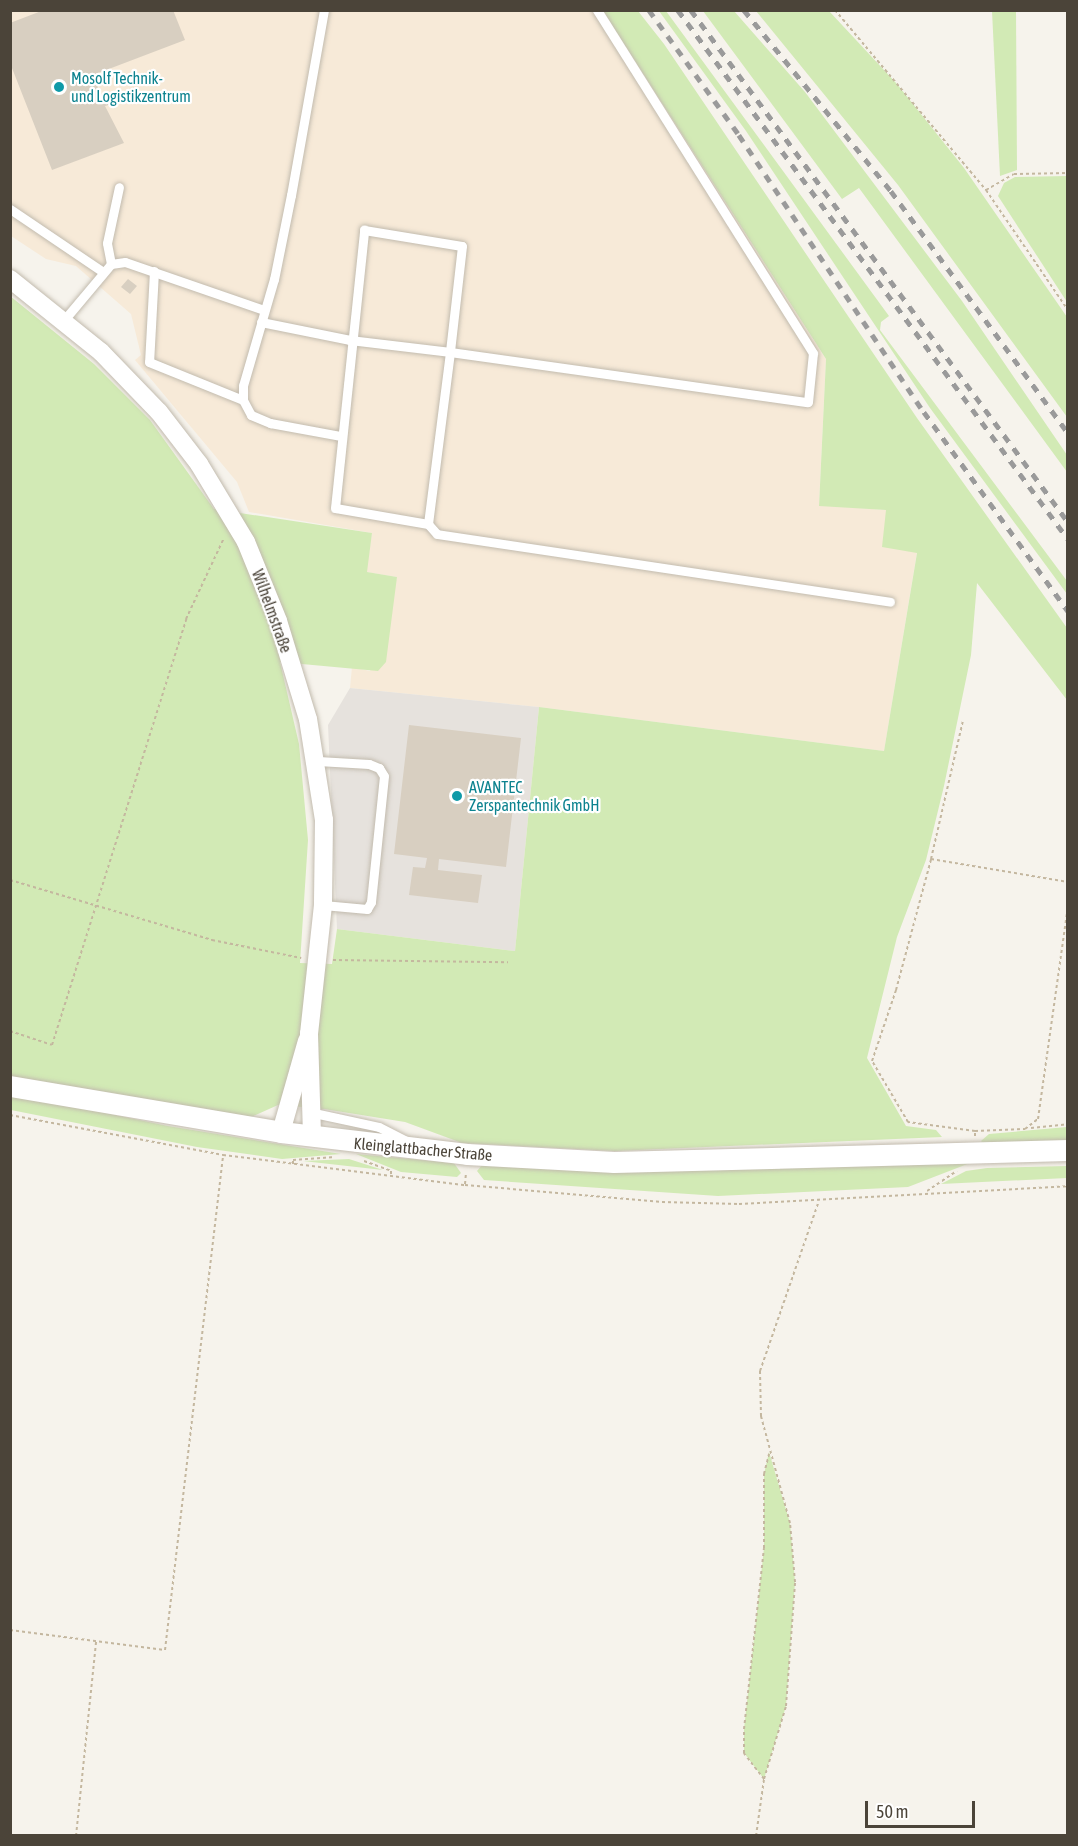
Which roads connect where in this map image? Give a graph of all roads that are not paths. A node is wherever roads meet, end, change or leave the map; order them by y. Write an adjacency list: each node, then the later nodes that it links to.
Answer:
1 (324, 10): 9 (lane)
2 (597, 10): 13 (lane)
3 (119, 187): 5 (lane)
4 (10, 209): 7 (lane)
5 (111, 264): 6 (lane); 7 (lane)
6 (154, 271): 9 (lane); 14 (lane)
7 (103, 273): 10 (lane)
8 (10, 279): 10 (street, Wilhelmstraße)
9 (264, 310): 11 (lane)
10 (64, 320): 18 (street, Wilhelmstraße)
11 (261, 322): 12 (lane); 14 (lane)
12 (350, 340): 13 (lane); 13 (lane); 15 (lane)
13 (450, 352): 16 (lane)
14 (243, 400): 15 (lane)
15 (340, 436): 16 (lane)
16 (428, 524): 17 (lane)
17 (890, 602)
18 (318, 761): 19 (street, Wilhelmstraße); 19 (lane)
19 (323, 905): 20 (street, Wilhelmstraße)
20 (309, 1034): 22 (street, Wilhelmstraße); 23 (street, Wilhelmstraße)
21 (10, 1086): 23 (street, Kleinglattbacher Straße)
22 (314, 1113): 24 (street, Wilhelmstraße); 26 (lane)
23 (281, 1132): 24 (street, Kleinglattbacher Straße)
24 (312, 1137): 26 (street, Kleinglattbacher Straße)
25 (1068, 1150): 26 (street, Kleinglattbacher Straße)
26 (421, 1151)

